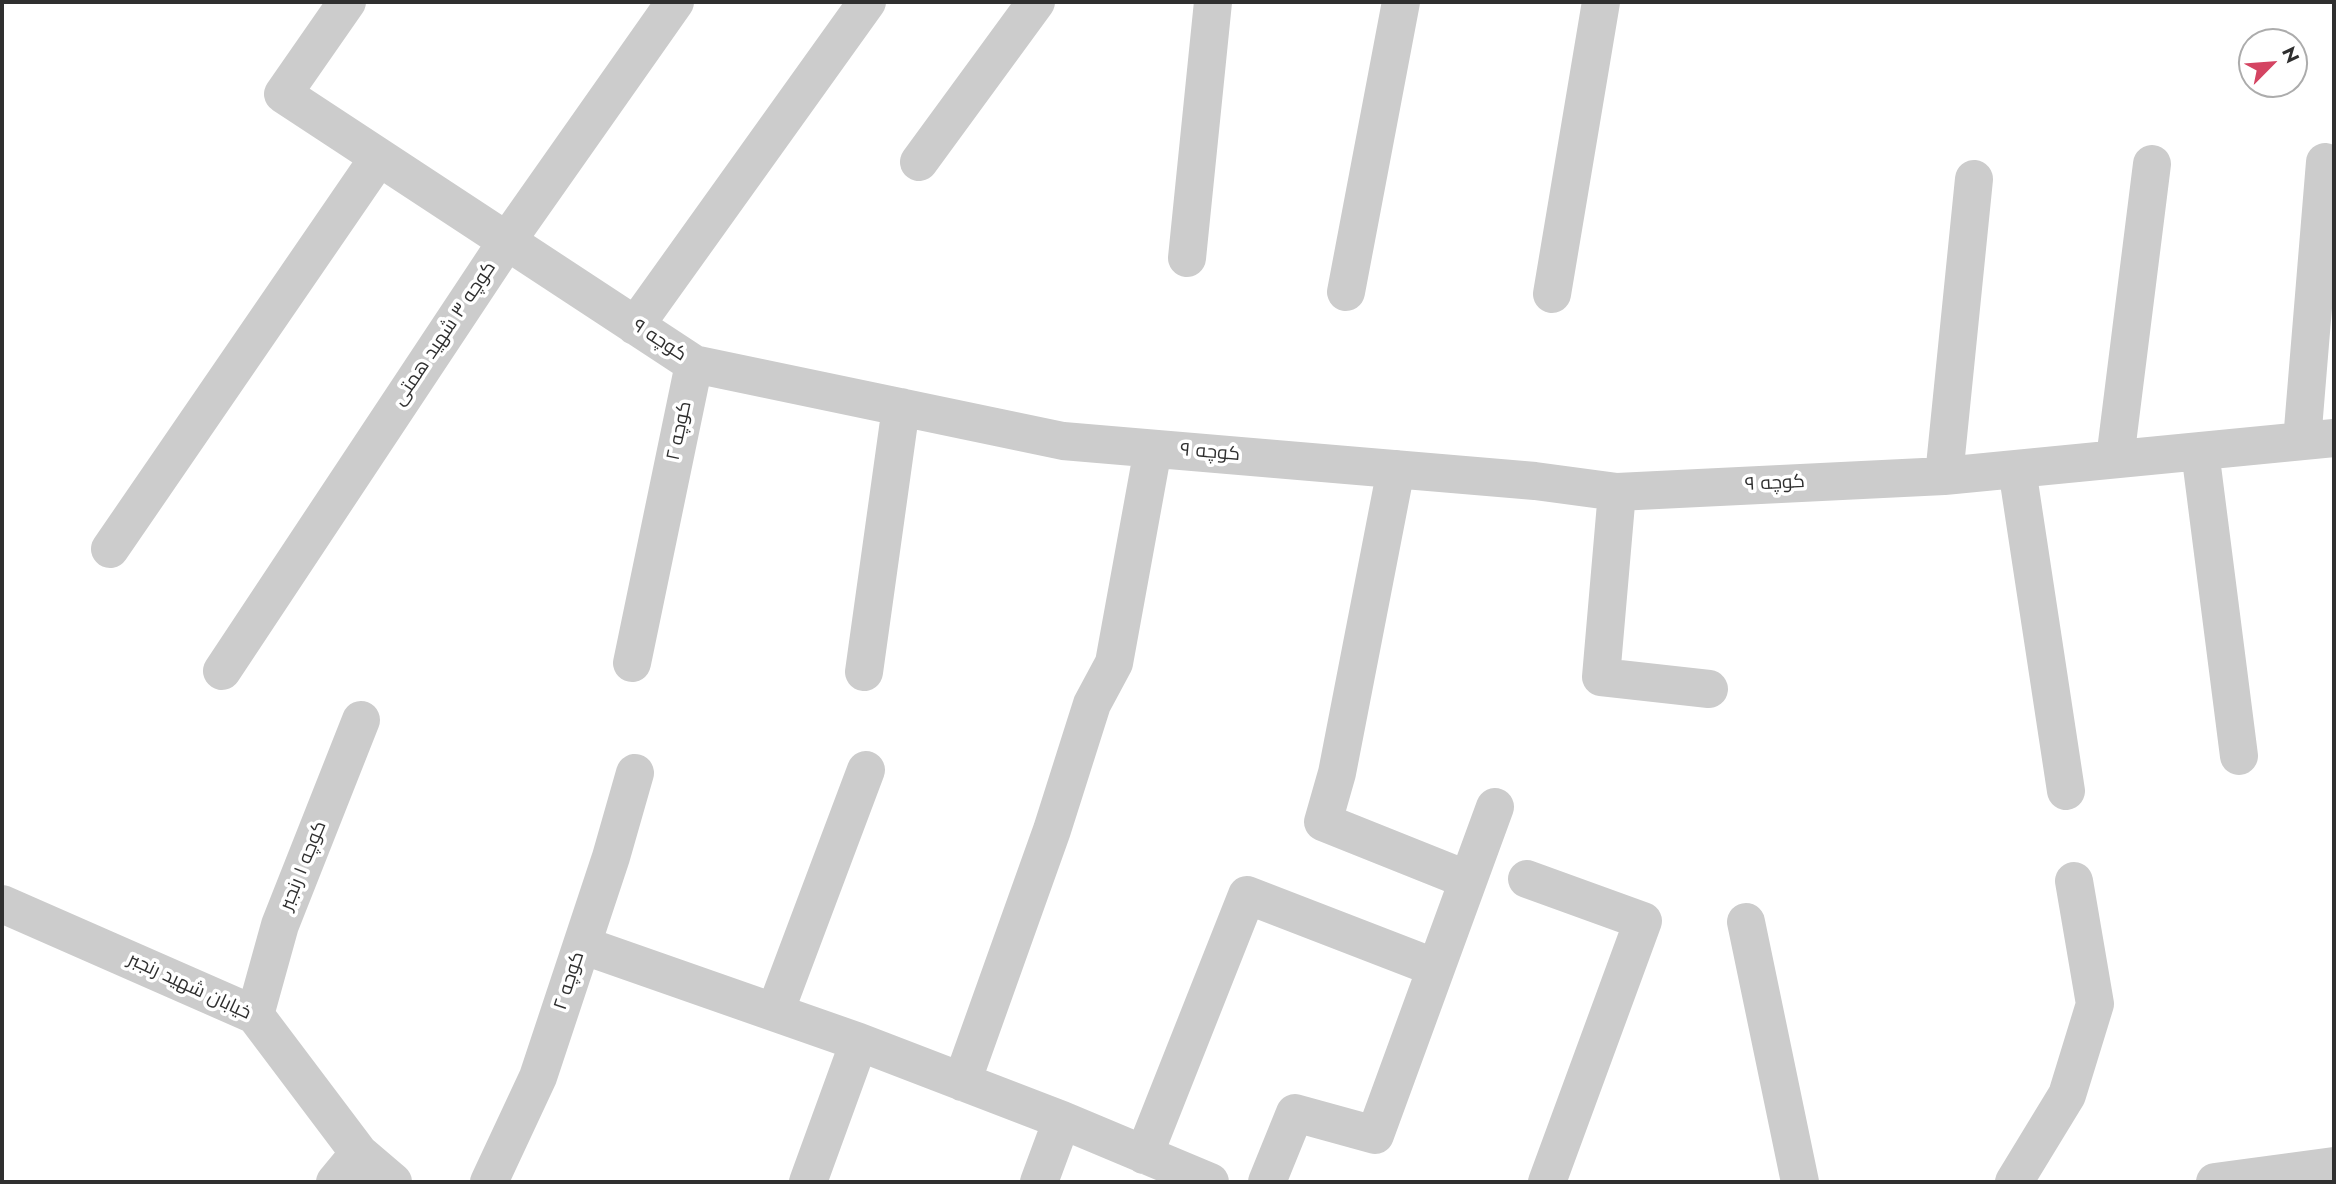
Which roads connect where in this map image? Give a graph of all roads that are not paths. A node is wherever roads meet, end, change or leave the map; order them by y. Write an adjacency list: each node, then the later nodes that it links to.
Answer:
1 (347, 2): 8 (street, کوچه ۹)
2 (675, 2): 13 (street, کوچه ۳ شهید همتی)
3 (867, 2): 17 (street)
4 (1036, 2): 9 (street)
5 (1213, 2): 14 (street)
6 (1401, 2): 15 (street)
7 (1601, 2): 16 (street)
8 (379, 157): 13 (street, کوچه ۹); 28 (street)
9 (919, 162)
10 (2325, 162): 20 (street)
11 (2152, 164): 23 (street)
12 (1974, 179): 26 (street)
13 (507, 241): 17 (street, کوچه ۹); 30 (street, کوچه ۳ شهید همتی)
14 (1187, 258)
15 (1346, 292)
16 (1552, 294)
17 (635, 326): 18 (street, کوچه ۹)
18 (694, 364): 19 (street, کوچه ۹); 29 (street, کوچه ۲)
19 (901, 407): 21 (street, کوچه ۹); 31 (street)
20 (2318, 440): 22 (street, کوچه ۹)
21 (1153, 449): 24 (street, کوچه ۹); 49 (street)
22 (2200, 451): 23 (street, کوچه ۹); 34 (street)
23 (2115, 459): 25 (street, کوچه ۹)
24 (1396, 469): 27 (street, کوچه ۹); 40 (street)
25 (2017, 469): 26 (street, کوچه ۹); 37 (street)
26 (1944, 476): 27 (street, کوچه ۹)
27 (1617, 492): 32 (street)
28 (110, 549)
29 (632, 663)
30 (222, 671)
31 (864, 672)
32 (1709, 689)
33 (361, 720): 47 (street, کوچه ۱ رنجبر)
34 (2239, 756)
35 (866, 770): 46 (street)
36 (635, 773): 44 (street, کوچه ۲)
37 (2066, 791)
38 (1495, 807): 40 (street)
39 (1527, 879): 61 (street)
40 (1468, 880): 45 (street)
41 (2074, 881): 63 (street)
42 (2, 904): 47 (street, خیابان شهید رنجبر)
43 (1746, 922): 62 (street)
44 (582, 945): 46 (street); 56 (street, کوچه ۲)
45 (1436, 968): 52 (street); 60 (street)
46 (775, 1013): 48 (street)
47 (255, 1015): 51 (street, خیابان شهید رنجبر)
48 (859, 1042): 49 (street); 57 (street)
49 (962, 1082): 50 (street)
50 (1062, 1120): 52 (street); 58 (street)
51 (359, 1153): 54 (street); 55 (street, خیابان شهید رنجبر)
52 (1144, 1155): 59 (street)
53 (2334, 1166): 64 (street)
54 (335, 1182)
55 (393, 1182)
56 (489, 1182)
57 (808, 1182)
58 (1039, 1182)
59 (1210, 1182)
60 (1268, 1182)
61 (1547, 1182)
62 (1800, 1182)
63 (2014, 1182)
64 (2215, 1182)

